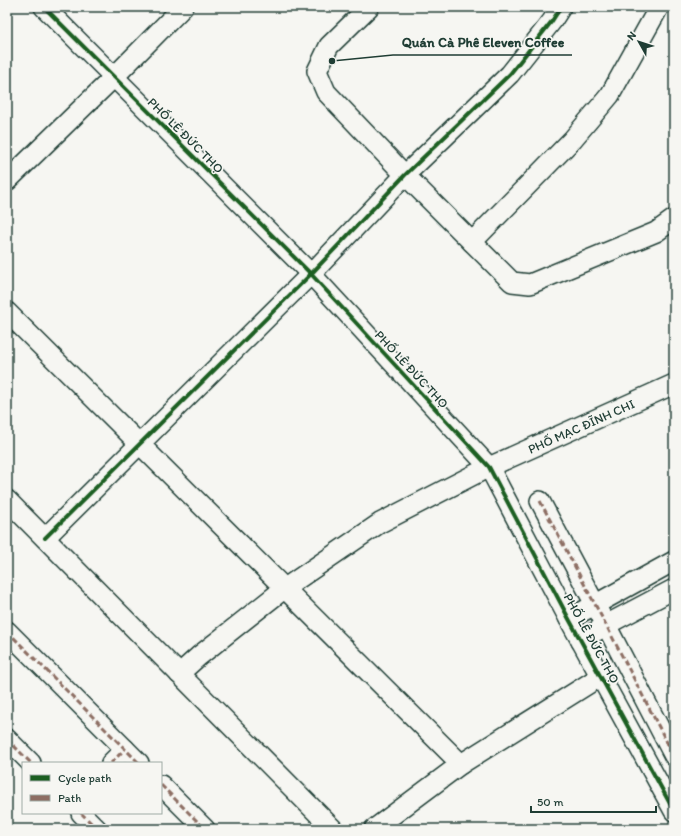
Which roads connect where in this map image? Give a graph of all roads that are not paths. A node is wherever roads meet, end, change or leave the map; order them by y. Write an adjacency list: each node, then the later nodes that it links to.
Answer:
1 (44, 7): 6 (street, PHỐ LÊ ĐỨC THỌ)
2 (183, 7): 6 (street)
3 (369, 7): 7 (street)
4 (561, 7): 7 (street)
5 (659, 7): 10 (street)
6 (114, 77): 8 (street); 11 (street, PHỐ LÊ ĐỨC THỌ)
7 (405, 174): 10 (street); 11 (street)
8 (7, 180)
9 (674, 219): 10 (street)
10 (472, 242)
11 (311, 274): 14 (street); 15 (street, PHỐ LÊ ĐỨC THỌ)
12 (7, 312): 14 (street)
13 (674, 384): 15 (street, PHỐ MẠC ĐĨNH CHI)
14 (139, 444): 18 (street); 20 (street)
15 (489, 467): 20 (street, PHỐ MẠC ĐĨNH CHI); 23 (street, PHỐ LÊ ĐỨC THỌ)
16 (7, 500): 18 (street)
17 (540, 501): 22 (street)
18 (45, 538): 27 (street)
19 (674, 561): 22 (street)
20 (284, 588): 27 (street, PHỐ MẠC ĐĨNH CHI); 35 (street)
21 (674, 589): 24 (street)
22 (595, 604): 23 (street); 24 (street)
23 (569, 618): 26 (street, PHỐ LÊ ĐỨC THỌ)
24 (606, 625): 26 (street); 31 (street)
25 (7, 631): 30 (street)
26 (581, 641): 28 (street, PHỐ LÊ ĐỨC THỌ)
27 (180, 674): 41 (street)
28 (601, 676): 35 (street); 37 (street, PHỐ LÊ ĐỨC THỌ)
29 (7, 739): 32 (street)
30 (125, 749): 33 (street); 34 (street)
31 (674, 756)
32 (30, 762)
33 (112, 762)
34 (138, 762)
35 (461, 764): 42 (street)
36 (162, 786): 40 (street)
37 (674, 812)
38 (82, 814): 39 (street)
39 (97, 829)
40 (205, 829)
41 (333, 829)
42 (374, 829)

